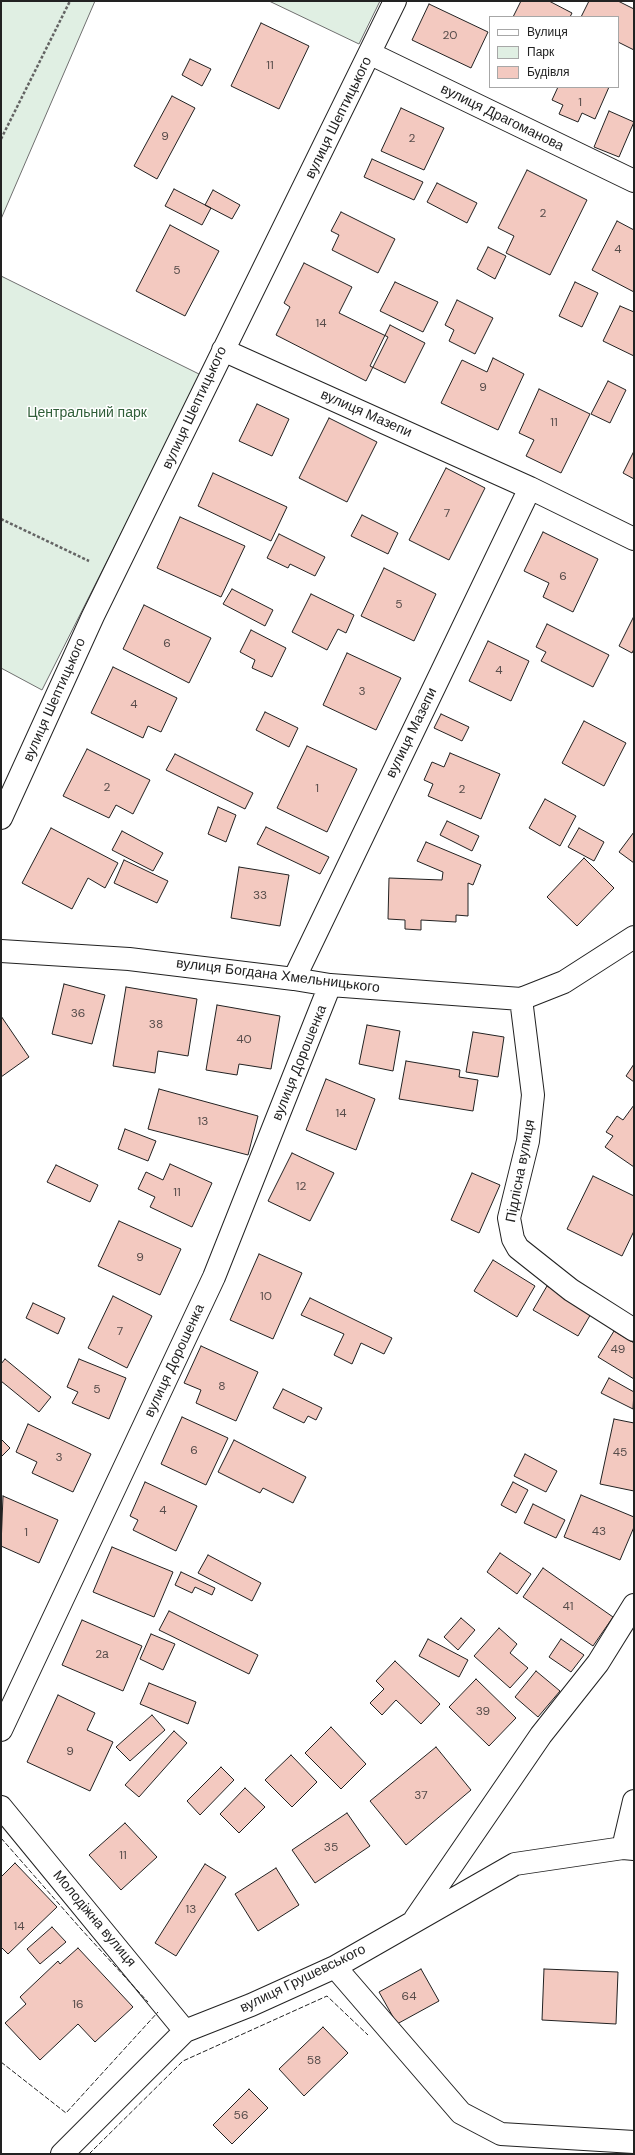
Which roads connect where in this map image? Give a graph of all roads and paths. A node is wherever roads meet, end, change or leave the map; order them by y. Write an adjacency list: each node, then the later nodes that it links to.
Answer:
1 (70, 1): 4 (path)
2 (396, 1): 3 (street, вулиця Шептицького)
3 (371, 54): 5 (street, вулиця Драгоманова); 6 (street, вулиця Шептицького)
4 (1, 139)
5 (634, 181)
6 (223, 350): 7 (street, вулиця Мазепи); 10 (street, вулиця Шептицького)
7 (530, 488): 9 (street, вулиця Мазепи); 14 (street, вулиця Мазепи)
8 (1, 519): 10 (path)
9 (634, 539)
10 (114, 573): 11 (street, вулиця Шептицького)
11 (1, 818)
12 (634, 937): 16 (street, вулиця Богдана Хмельницького)
13 (1, 951): 14 (street, вулиця Богдана Хмельницького)
14 (294, 979): 15 (street, вулиця Богдана Хмельницького)
15 (330, 985): 16 (street, вулиця Богдана Хмельницького); 19 (street, вулиця Дорошенка)
16 (521, 999): 17 (street, Підлісна вулиця)
17 (634, 1330)
18 (634, 1605): 23 (street)
19 (1, 1730)
20 (634, 1801): 22 (street, вулиця Грушевського)
21 (1, 1807): 25 (street, Молодіжна вулиця)
22 (629, 1848): 23 (street, вулиця Грушевського)
23 (413, 1922): 24 (street, вулиця Грушевського)
24 (335, 1967): 25 (street, вулиця Грушевського); 26 (street)
25 (185, 2031): 27 (street, вулиця Грушевського)
26 (634, 2142)
27 (62, 2154)

